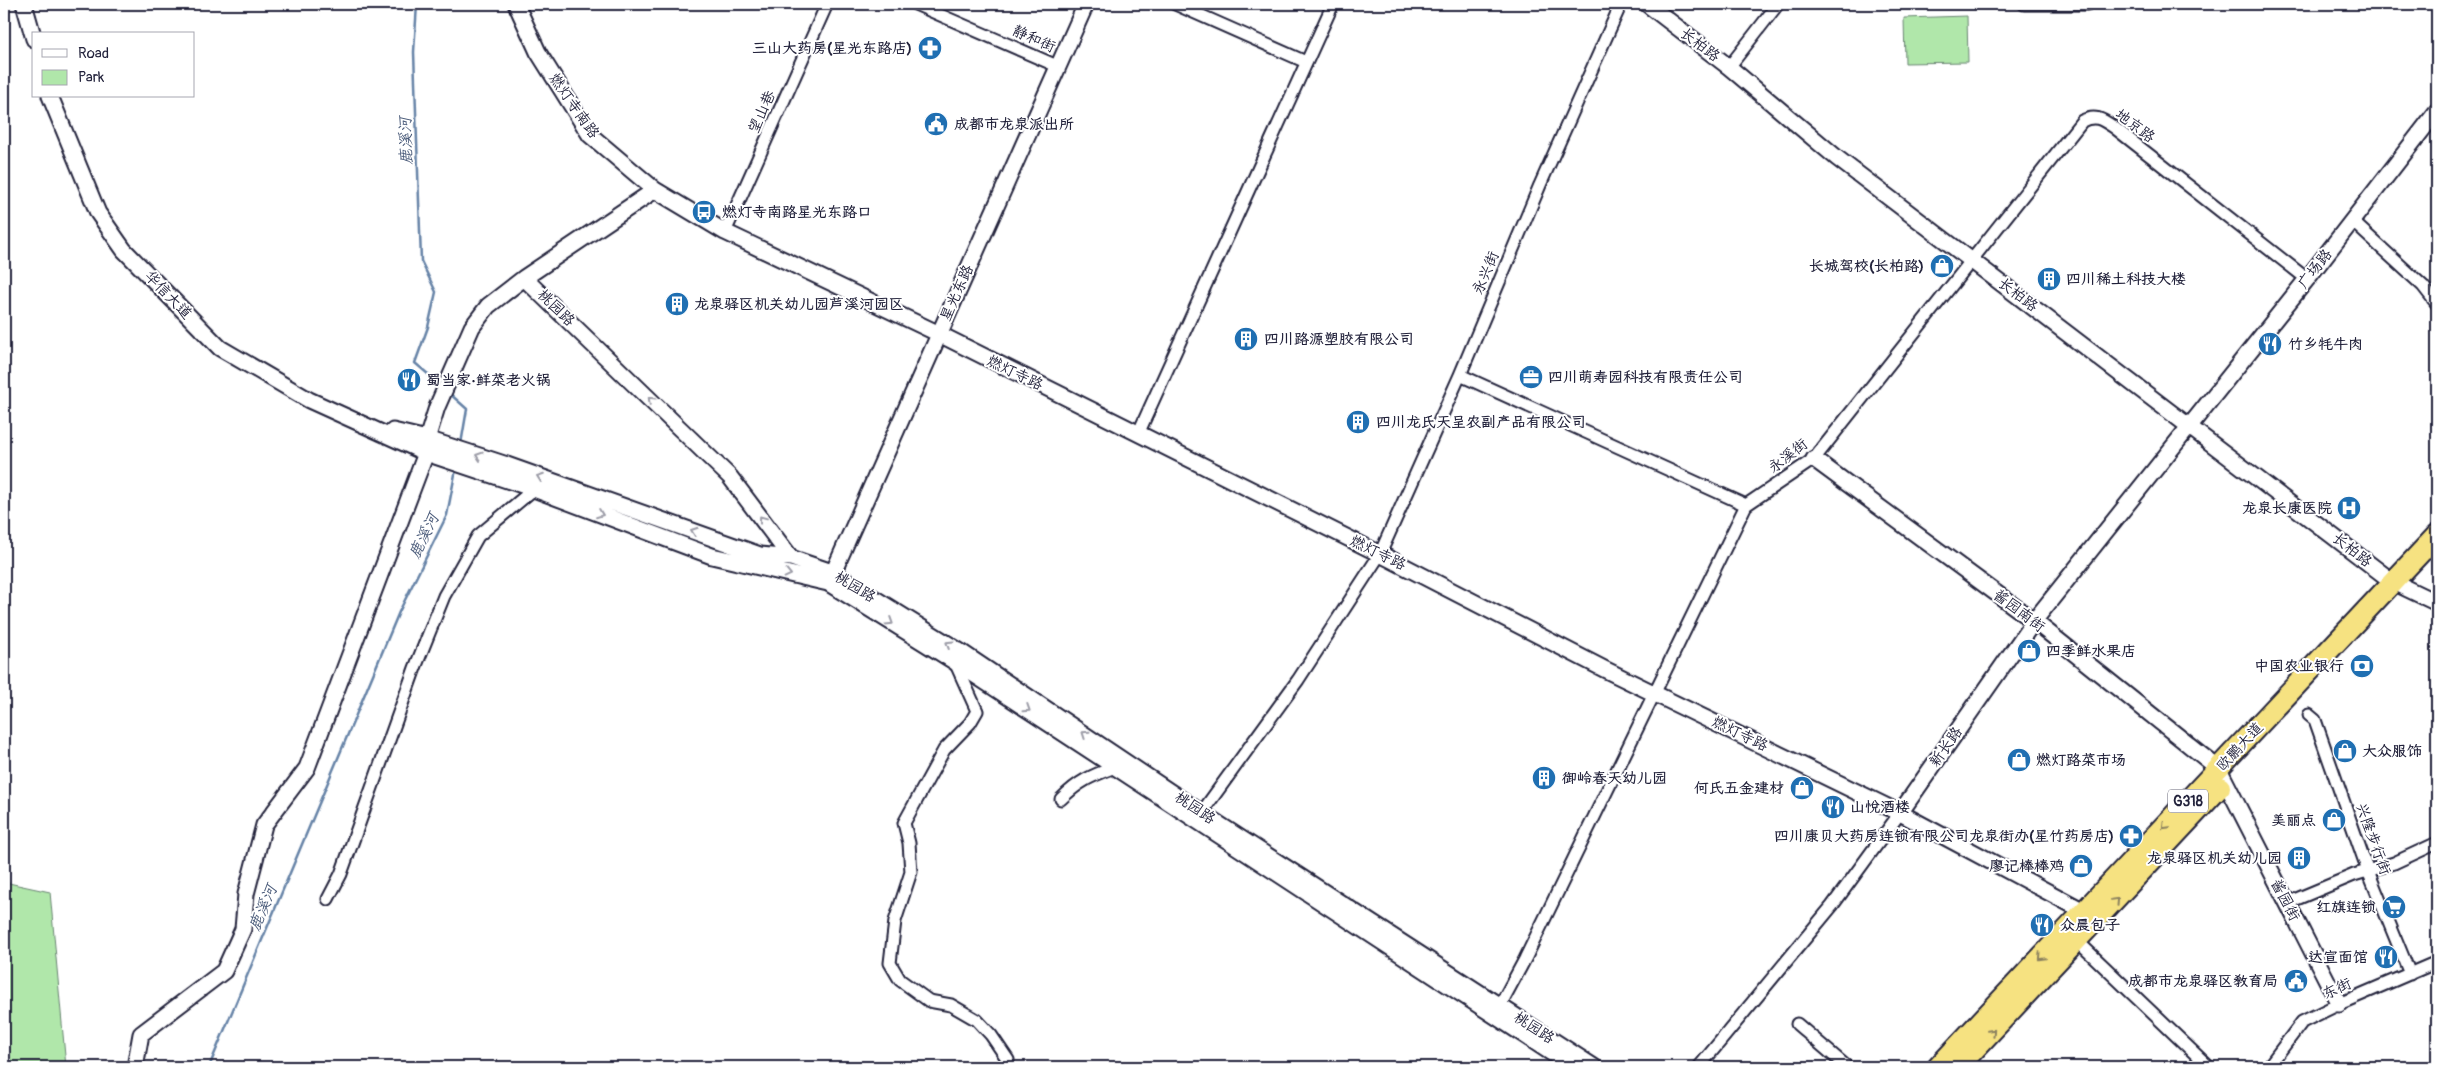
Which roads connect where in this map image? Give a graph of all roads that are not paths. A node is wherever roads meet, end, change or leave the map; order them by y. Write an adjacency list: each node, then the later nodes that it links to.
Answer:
1 (24, 4): 14 (street)
2 (516, 4): 20 (street, 燃灯寺南路)
3 (827, 4): 22 (street, 望山巷)
4 (915, 4): 16 (street, 静和街)
5 (1075, 4): 16 (street, 星光东路)
6 (1086, 4): 16 (street, 星光东路)
7 (1175, 4): 15 (street)
8 (1334, 4): 15 (street)
9 (1621, 4): 28 (street, 永兴街)
10 (1647, 4): 17 (street, 长柏路)
11 (1778, 4): 17 (street)
12 (2024, 4): 13 (street)
13 (2088, 4)
14 (32, 32)
15 (1306, 62): 30 (street)
16 (1053, 64): 27 (street, 星光东路)
17 (1729, 67): 23 (street, 长柏路)
18 (51, 98): 31 (street, 华信大道)
19 (2437, 111): 21 (street, 广场路)
20 (656, 190): 22 (street, 燃灯寺路); 24 (street)
21 (2352, 221): 25 (street, 广场路); 26 (street)
22 (724, 232): 27 (street, 燃灯寺路)
23 (1971, 259): 25 (street, 地京路); 29 (street, 长柏路); 32 (street, 永溪街)
24 (524, 278): 31 (street); 39 (street, 桃园路, one-way to 24)
25 (2307, 278): 29 (street, 广场路)
26 (2437, 304)
27 (935, 333): 30 (street, 燃灯寺路); 40 (street, 星光东路)
28 (1460, 374): 35 (street); 37 (street, 永兴街)
29 (2191, 426): 41 (street, 长柏路); 43 (street, 新长路)
30 (1138, 434): 37 (street, 燃灯寺路)
31 (426, 446): 33 (street, 华信大道); 63 (street)
32 (1814, 459): 35 (street, 永溪街); 43 (street, 酱园南街)
33 (506, 472): 34 (street); 39 (street, 桃园路, one-way to 33)
34 (534, 489): 40 (street, one-way to 40); 54 (street)
35 (1746, 505): 45 (street, 永溪街)
36 (2437, 534): 41 (highway, 欧鹏大道 / G318)
37 (1380, 554): 45 (street, 燃灯寺路); 51 (street, 永兴街)
38 (2437, 554): 41 (highway, 欧鹏大道 / G318)
39 (791, 558): 40 (street, 桃园路)
40 (825, 576): 44 (street, one-way to 44); 51 (street, 桃园路, one-way to 40)
41 (2399, 585): 42 (street, 长柏路); 48 (highway, 欧鹏大道 / G318)
42 (2437, 603)
43 (2034, 622): 48 (street, 酱园南街); 50 (street, 新长路)
44 (955, 662): 47 (street, one-way to 47); 64 (street)
45 (1654, 692): 50 (street, 燃灯寺路); 61 (street, 永溪街)
46 (2309, 714): 53 (street, 兴隆步行街)
47 (1115, 768): 49 (street); 51 (street)
48 (2222, 775): 55 (street, 酱园街); 56 (highway, 欧鹏大道 / G318)
49 (1060, 799)
50 (1900, 813): 56 (street, 燃灯寺路); 67 (street, 新长路)
51 (1198, 817): 61 (street, 桃园路)
52 (2437, 843): 53 (street)
53 (2368, 871): 55 (street); 59 (street, 兴隆步行街)
54 (328, 899)
55 (2287, 903): 60 (street, 酱园街)
56 (2092, 915): 57 (highway, 欧鹏大道 / G318)
57 (2072, 936): 69 (highway, 欧鹏大道 / G318, one-way to 69); 70 (highway, 欧鹏大道 / G318, one-way to 57); 71 (street)
58 (2437, 962): 59 (street, 东街)
59 (2410, 974): 60 (street, 东街)
60 (2338, 1004): 72 (street, 东街)
61 (1497, 1010): 65 (street); 66 (street, 桃园路)
62 (1797, 1024): 68 (street)
63 (135, 1067)
64 (1006, 1067)
65 (1573, 1067)
66 (1594, 1067)
67 (1699, 1067)
68 (1847, 1067)
69 (1938, 1067)
70 (1958, 1067)
71 (2209, 1067)
72 (2268, 1067)

